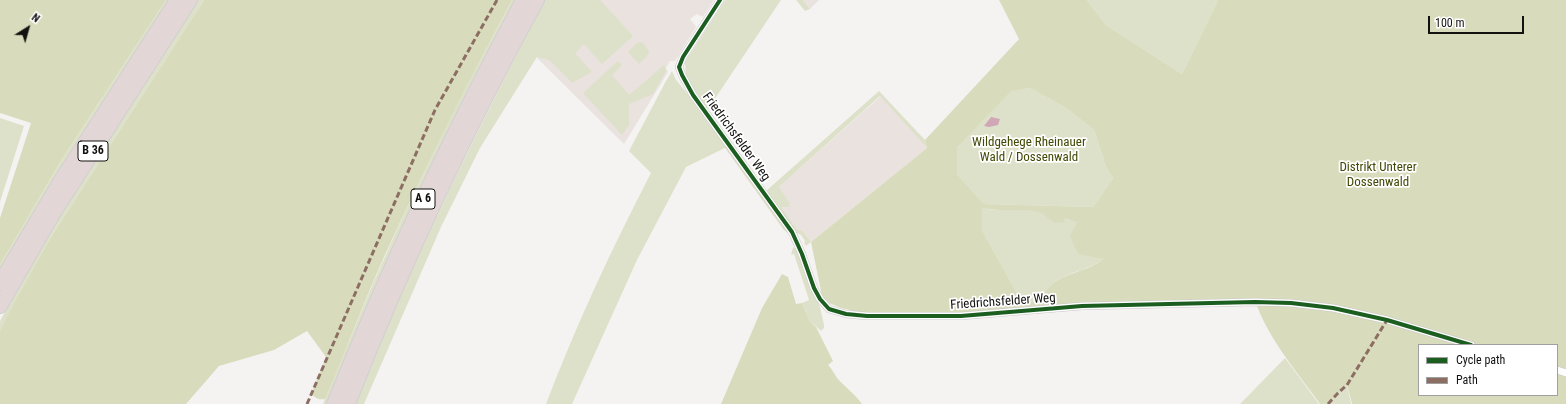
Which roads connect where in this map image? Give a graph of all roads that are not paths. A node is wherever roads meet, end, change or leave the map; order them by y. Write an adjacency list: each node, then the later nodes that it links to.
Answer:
1 (177, 0): 6 (highway, B 36)
2 (190, 0): 7 (highway, B 36)
3 (523, 0): 9 (highway, A 6)
4 (537, 0): 10 (highway, A 6)
5 (720, 0): 8 (street, Friedrichsfelder Weg)
6 (0, 283)
7 (0, 306)
8 (1468, 344)
9 (334, 404)
10 (348, 404)

